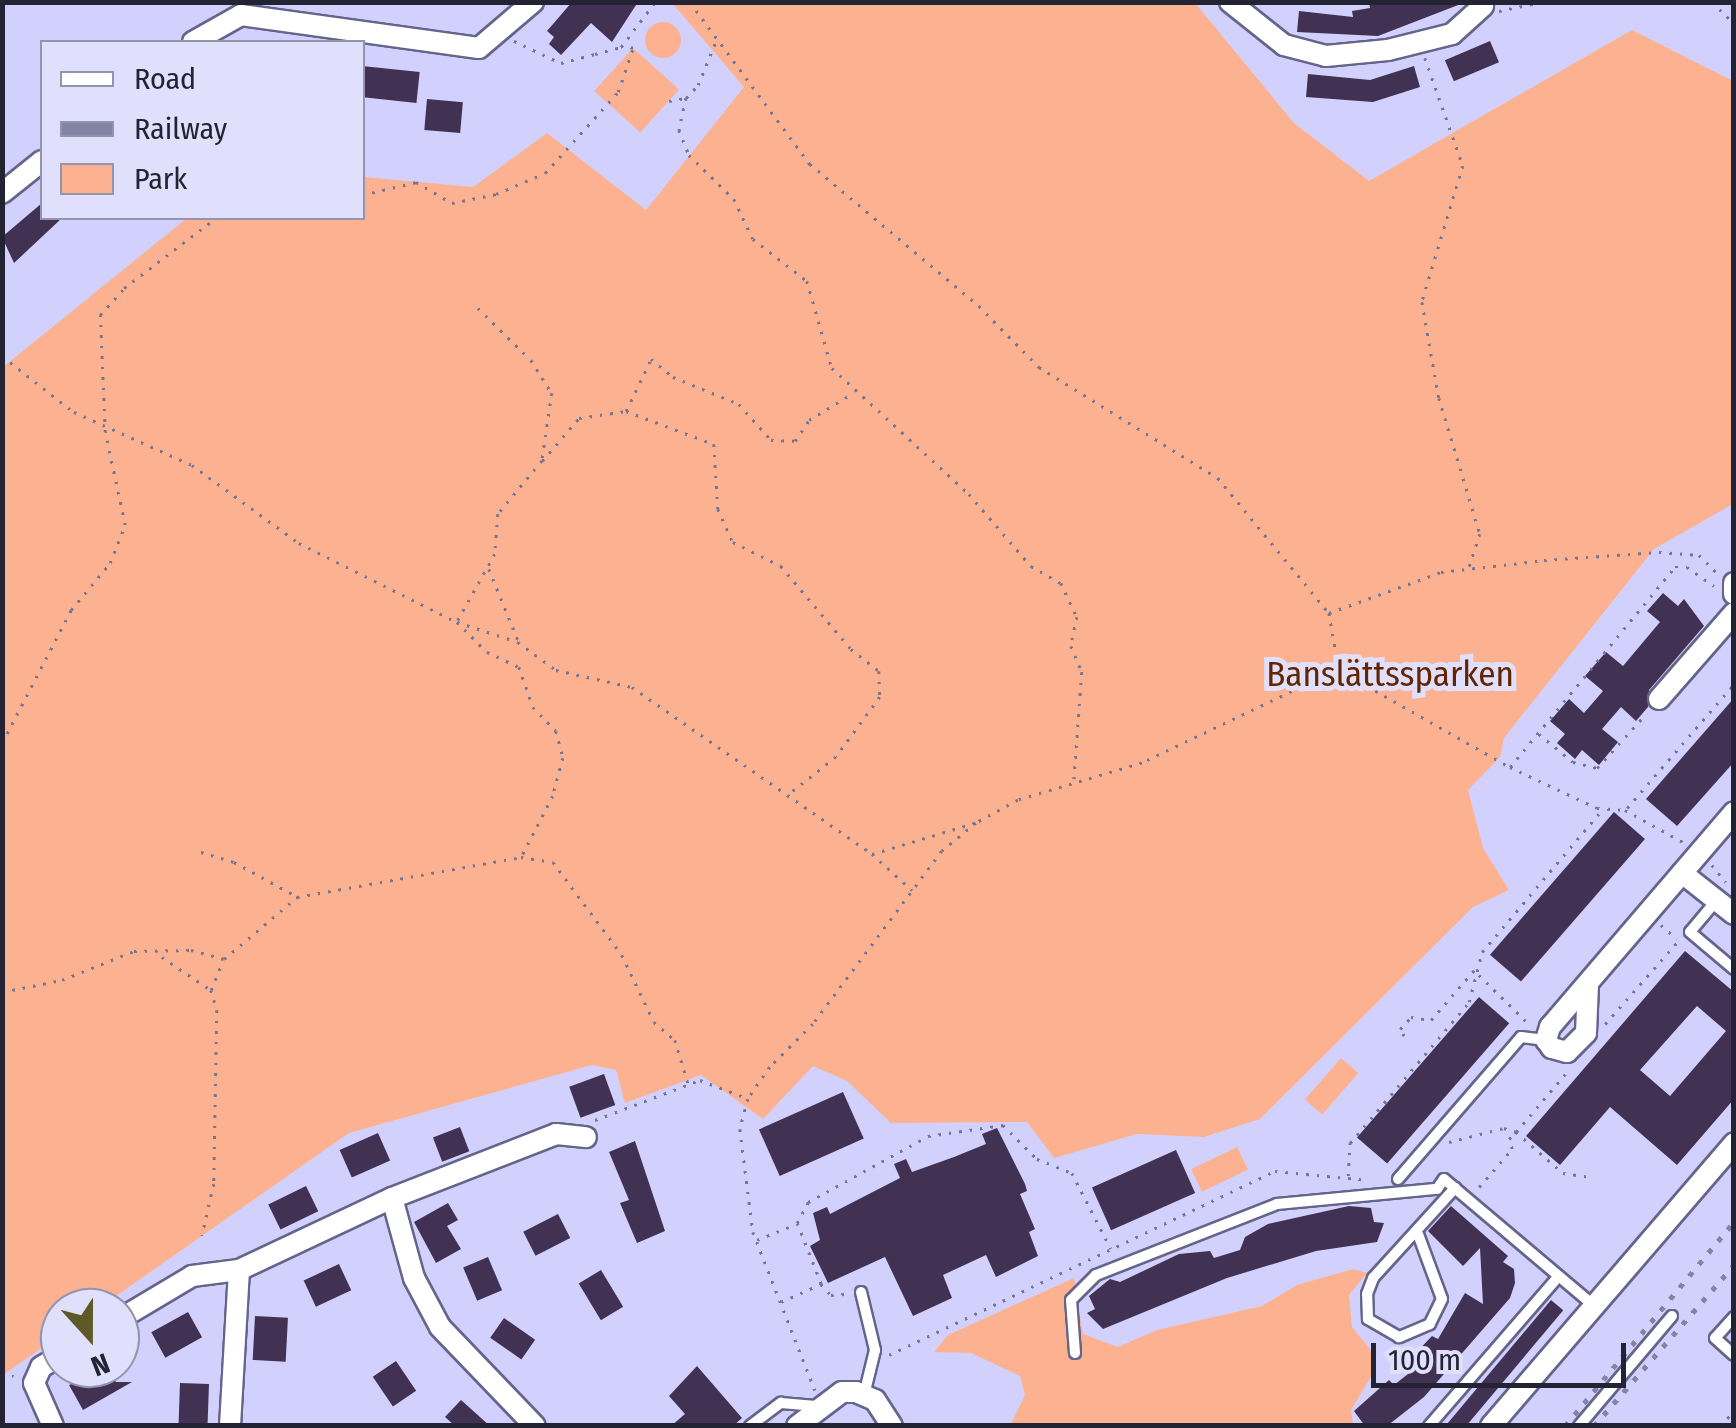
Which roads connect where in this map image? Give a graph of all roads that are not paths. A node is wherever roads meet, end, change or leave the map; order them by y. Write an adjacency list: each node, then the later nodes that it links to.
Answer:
1 (533, 2): 4 (street)
2 (1230, 2): 3 (street)
3 (1483, 6)
4 (197, 40)
5 (40, 163): 6 (street)
6 (2, 193)
7 (1734, 613): 8 (street)
8 (1659, 699)
9 (1734, 812): 10 (street)
10 (1682, 873): 11 (street); 14 (street)
11 (1725, 896): 12 (street); 13 (lane)
12 (1734, 914)
13 (1734, 969)
14 (1588, 985): 15 (street); 15 (street)
15 (1546, 1040): 18 (lane)
16 (586, 1137): 20 (street)
17 (1734, 1143): 25 (street)
18 (1398, 1180)
19 (1456, 1188): 21 (lane); 23 (lane); 29 (lane)
20 (392, 1198): 22 (street); 36 (street)
21 (1418, 1234): 21 (lane)
22 (239, 1270): 26 (street); 35 (street)
23 (1559, 1276): 25 (lane); 40 (lane)
24 (861, 1292): 32 (lane)
25 (1594, 1306): 41 (street)
26 (140, 1307)
27 (1672, 1316): 42 (lane)
28 (1734, 1317): 30 (lane)
29 (1075, 1353)
30 (1734, 1356)
31 (40, 1369): 34 (street)
32 (864, 1394): 33 (street); 39 (street)
33 (820, 1406): 37 (lane); 38 (street)
34 (53, 1426)
35 (230, 1426)
36 (535, 1426)
37 (750, 1426)
38 (797, 1426)
39 (892, 1426)
40 (1429, 1426)
41 (1490, 1426)
42 (1579, 1426)

